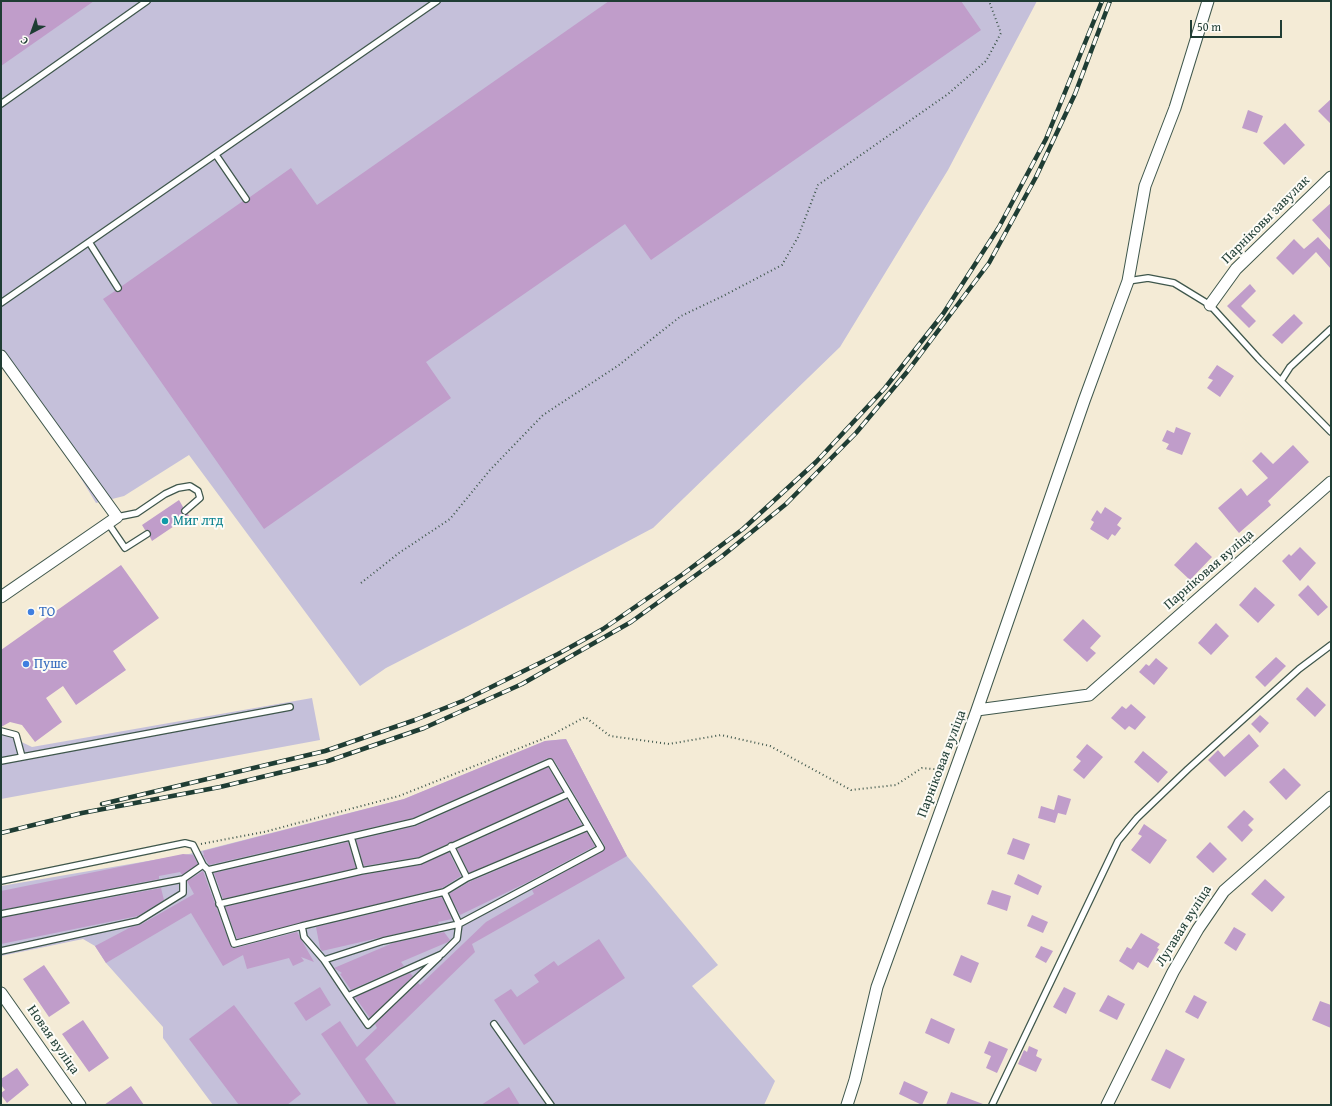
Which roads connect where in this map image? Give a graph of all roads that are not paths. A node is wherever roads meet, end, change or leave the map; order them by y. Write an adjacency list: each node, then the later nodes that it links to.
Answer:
1 (147, 1): 4 (lane)
2 (437, 1): 5 (lane)
3 (1208, 1): 9 (street)
4 (1, 104)
5 (216, 155): 7 (lane); 8 (lane)
6 (1331, 177): 12 (street, Парніковы завулак)
7 (246, 199)
8 (89, 242): 10 (lane); 11 (lane)
9 (1128, 281): 12 (lane); 24 (street)
10 (118, 288)
11 (1, 304)
12 (1210, 304): 15 (lane)
13 (1331, 329): 15 (lane)
14 (1, 356): 19 (street)
15 (1281, 381): 16 (lane)
16 (1331, 432)
17 (1331, 482): 24 (street, Парніковая вуліца)
18 (185, 511): 19 (lane)
19 (112, 520): 20 (lane); 21 (street)
20 (147, 534)
21 (1, 597)
22 (1331, 645): 53 (lane)
23 (290, 707): 26 (lane)
24 (977, 710): 52 (street, Парніковая вуліца)
25 (1, 731): 26 (lane)
26 (22, 757): 27 (lane)
27 (1, 760)
28 (568, 794): 30 (lane); 31 (lane); 32 (lane)
29 (1331, 798): 54 (street, Лугавая вуліца)
30 (588, 827): 36 (lane); 42 (lane)
31 (351, 837): 34 (lane); 35 (lane)
32 (451, 846): 35 (lane); 36 (lane)
33 (203, 865): 34 (lane); 37 (lane); 38 (lane)
34 (208, 870): 40 (lane)
35 (361, 871): 40 (lane)
36 (467, 878): 39 (lane)
37 (183, 879): 41 (lane); 44 (lane)
38 (1, 881)
39 (444, 892): 42 (lane); 43 (lane)
40 (219, 904): 43 (lane)
41 (1, 914)
42 (459, 924): 45 (lane); 46 (lane)
43 (302, 926): 46 (lane)
44 (1, 951)
45 (442, 954): 48 (lane); 48 (lane)
46 (324, 960): 48 (lane)
47 (1, 993): 50 (street, Новая вуліца)
48 (348, 996)
49 (494, 1024): 51 (lane)
50 (80, 1105)
51 (551, 1105)
52 (847, 1105)
53 (992, 1105)
54 (1107, 1105)

